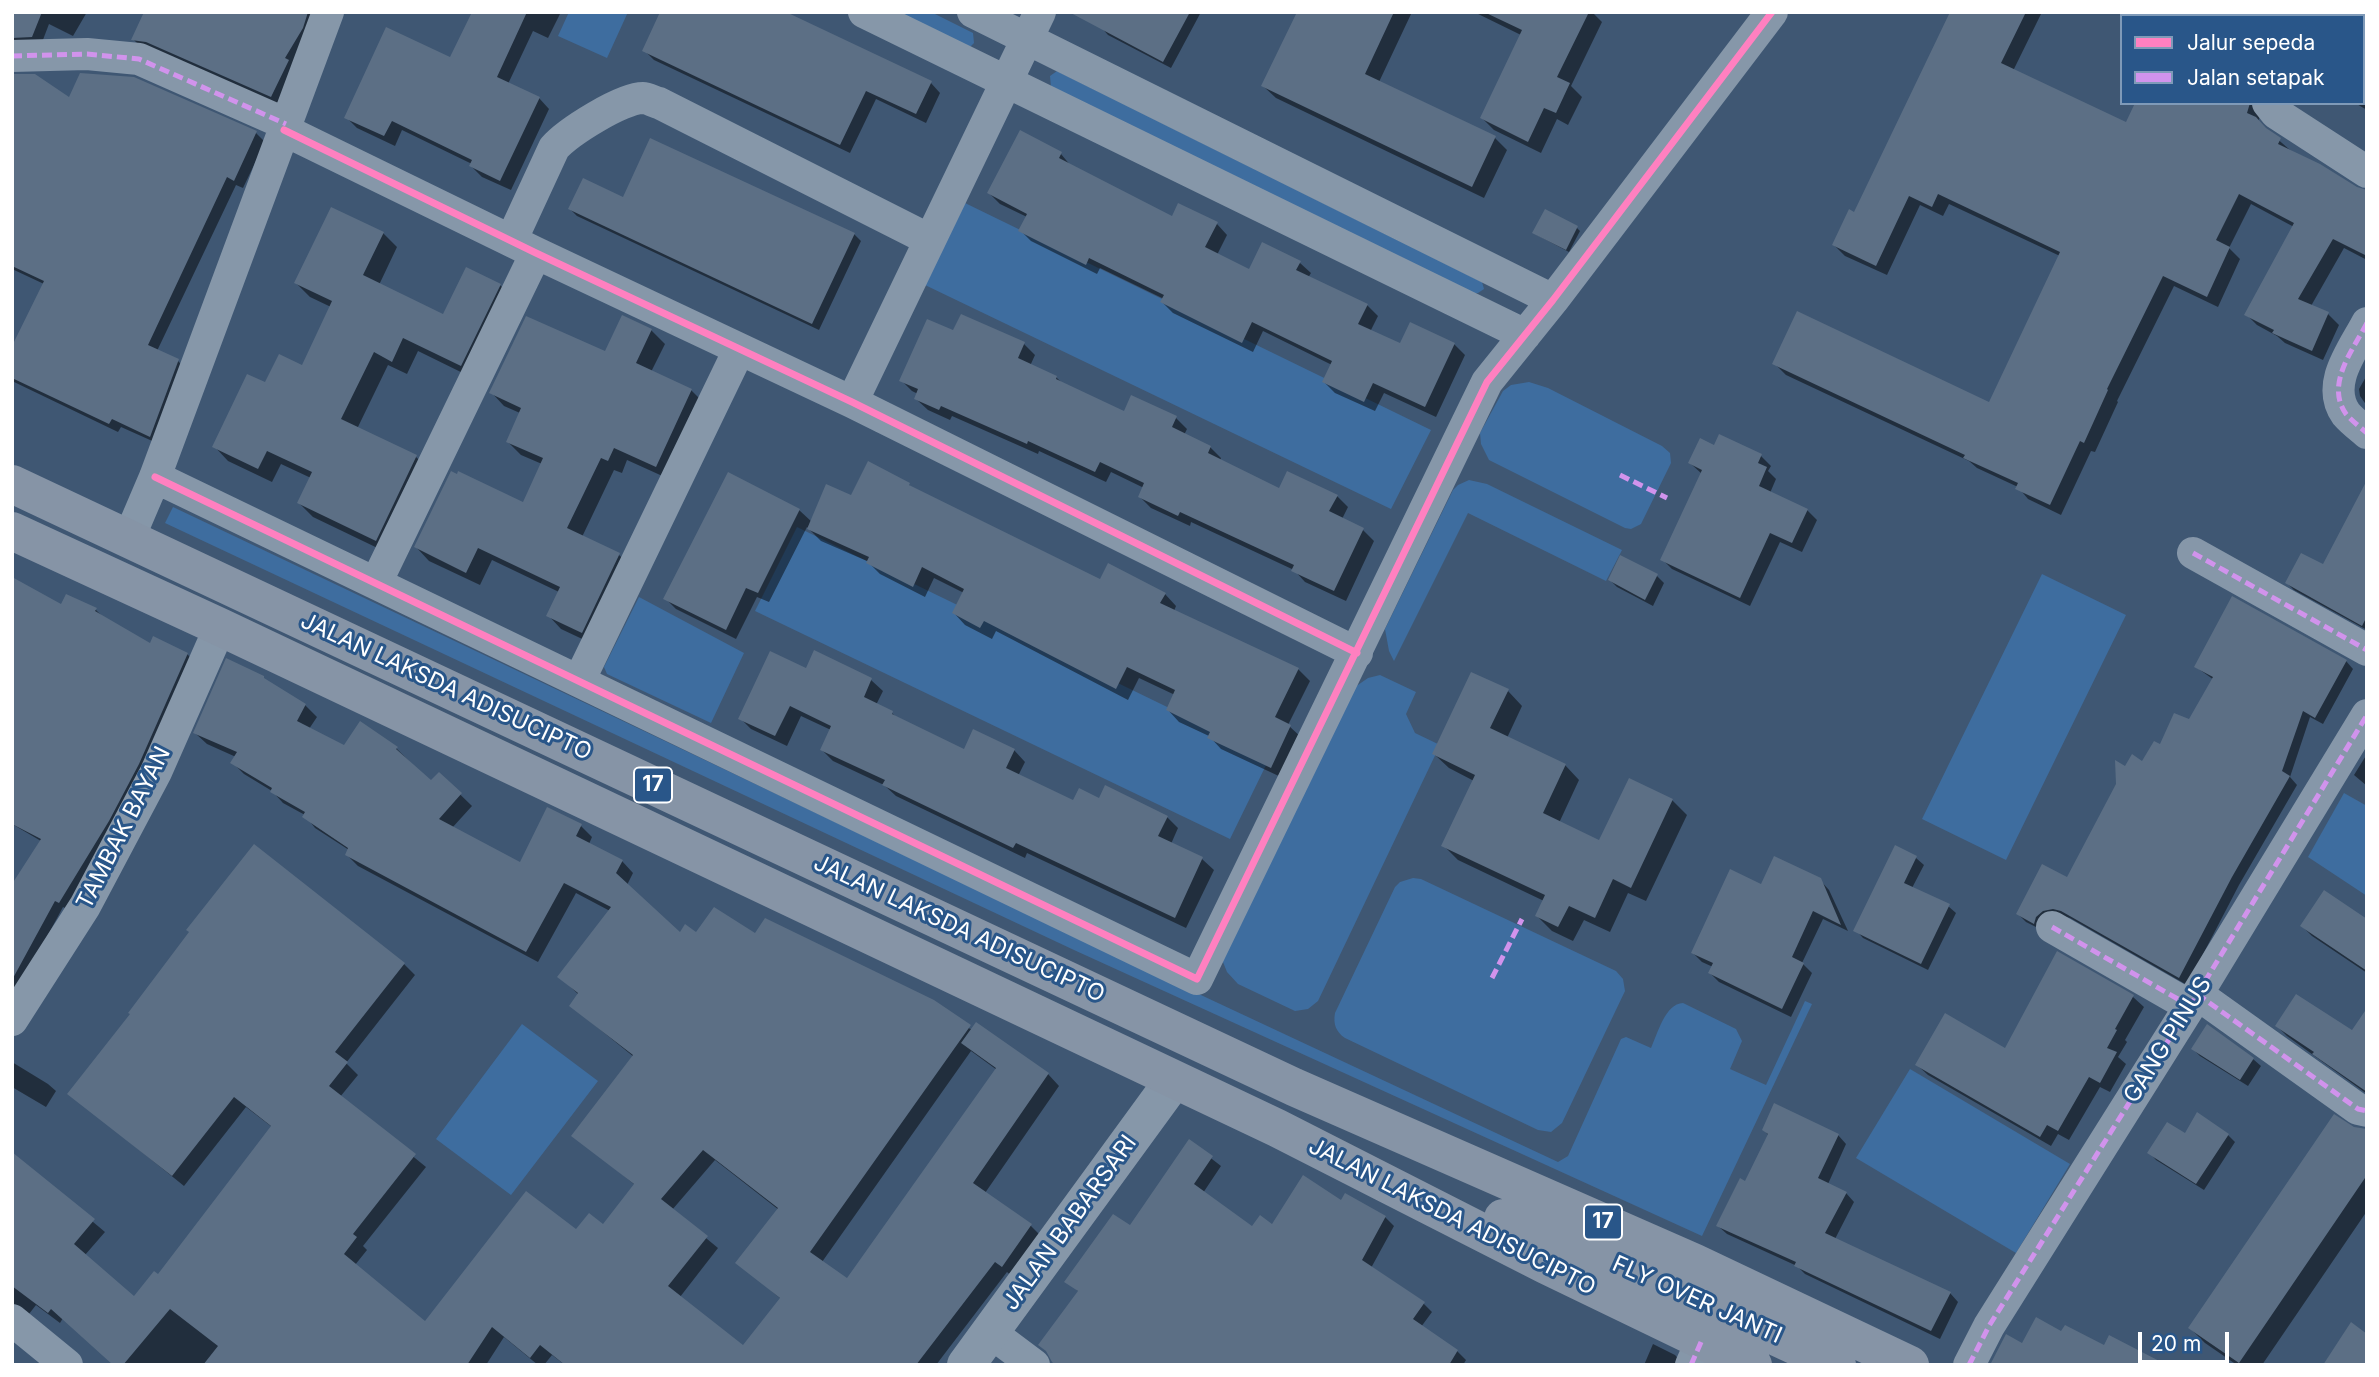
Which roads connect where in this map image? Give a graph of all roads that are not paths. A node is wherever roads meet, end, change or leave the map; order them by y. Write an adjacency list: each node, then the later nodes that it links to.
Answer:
1 (328, 12): 9 (street)
2 (864, 12): 7 (street)
3 (973, 12): 5 (street)
4 (1772, 12): 13 (street)
5 (1033, 25): 7 (street); 13 (street)
6 (12, 56): 9 (street)
7 (1006, 80): 11 (street); 15 (street)
8 (2270, 105): 10 (street)
9 (285, 127): 12 (street); 19 (street)
10 (2367, 172)
11 (930, 240): 12 (street); 17 (street)
12 (524, 247): 16 (street); 24 (street)
13 (1553, 300): 15 (street)
14 (2367, 323): 18 (street)
15 (1525, 335): 27 (street)
16 (739, 350): 17 (street); 28 (street)
17 (852, 402): 27 (street)
18 (2367, 433)
19 (155, 477): 22 (street); 24 (street)
20 (12, 484): 22 (highway, JALAN LAKSDA ADISUCIPTO / 17)
21 (12, 531): 25 (highway, JALAN LAKSDA ADISUCIPTO / 17)
22 (130, 538): 44 (highway, JALAN LAKSDA ADISUCIPTO / 17)
23 (2193, 553): 26 (street)
24 (376, 583): 28 (street)
25 (220, 627): 32 (street, TAMBAK BAYAN); 33 (highway, JALAN LAKSDA ADISUCIPTO / 17)
26 (2367, 650)
27 (1357, 653): 28 (street)
28 (579, 681)
29 (2367, 715): 31 (street, GANG PINUS)
30 (2052, 927): 31 (street)
31 (2194, 1000): 34 (street); 45 (street, GANG PINUS)
32 (12, 1020)
33 (1174, 1080): 35 (highway, JALAN LAKSDA ADISUCIPTO / 17); 37 (street, JALAN BABARSARI)
34 (2367, 1111)
35 (1277, 1128): 38 (highway, JALAN LAKSDA ADISUCIPTO / 17); 43 (highway, FLY OVER JANTI / 17)
36 (12, 1320): 39 (street)
37 (990, 1332): 40 (street, JALAN BABARSARI); 41 (street)
38 (1697, 1353): 42 (highway, JALAN LAKSDA ADISUCIPTO / 17)
39 (67, 1365)
40 (965, 1365)
41 (1034, 1365)
42 (1753, 1365)
43 (1837, 1365)
44 (1910, 1365)
45 (1969, 1365)

